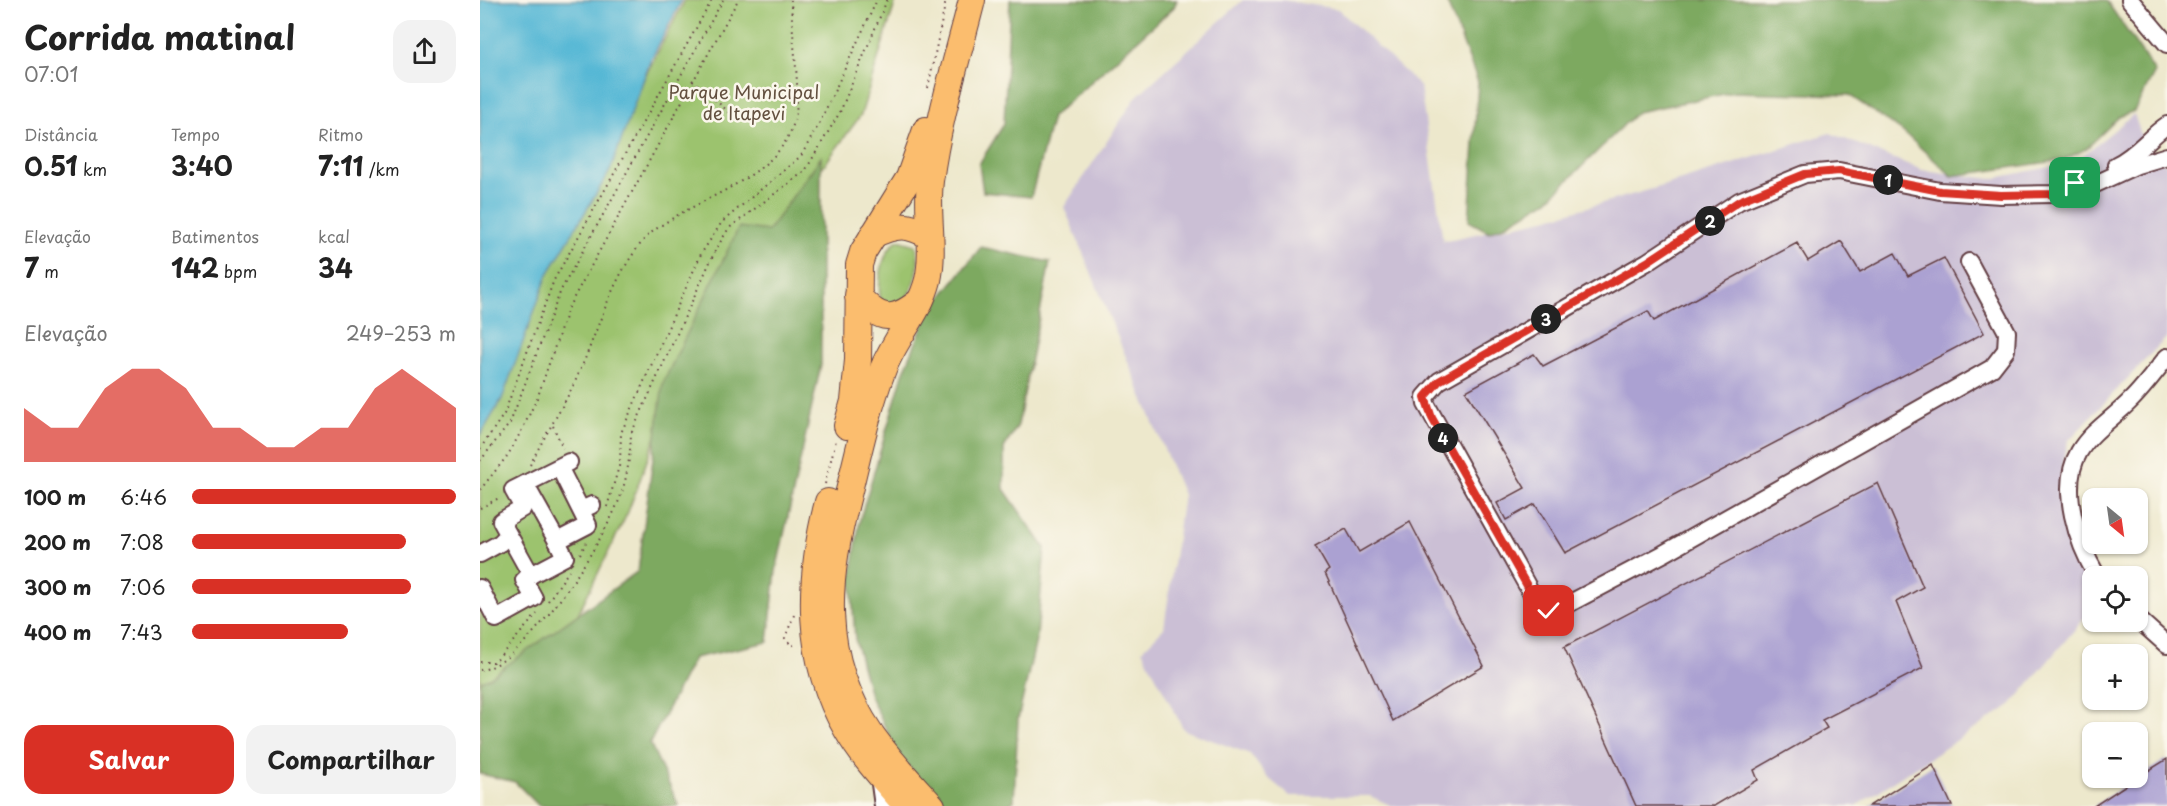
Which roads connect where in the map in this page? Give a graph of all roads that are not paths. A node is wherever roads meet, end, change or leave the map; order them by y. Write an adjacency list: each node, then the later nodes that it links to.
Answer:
1 (957, 0): 8 (highway)
2 (972, 0): 9 (highway)
3 (2130, 0): 4 (street)
4 (2167, 44)
5 (2167, 125): 7 (street)
6 (2167, 156): 7 (street)
7 (2053, 194): 10 (street)
8 (873, 235): 9 (highway); 11 (highway)
9 (930, 236): 12 (highway)
10 (1969, 261)
11 (858, 296): 12 (highway); 23 (highway)
12 (920, 300): 26 (highway)
13 (2167, 357): 18 (street)
14 (519, 487): 15 (street); 16 (street); 16 (street)
15 (508, 535): 17 (street); 19 (street)
16 (557, 541): 19 (street)
17 (480, 554)
18 (2092, 566)
19 (531, 575): 20 (street)
20 (480, 588)
21 (2148, 628): 22 (street)
22 (2167, 645)
23 (878, 773): 24 (street); 25 (highway)
24 (883, 806)
25 (907, 806)
26 (932, 806)

